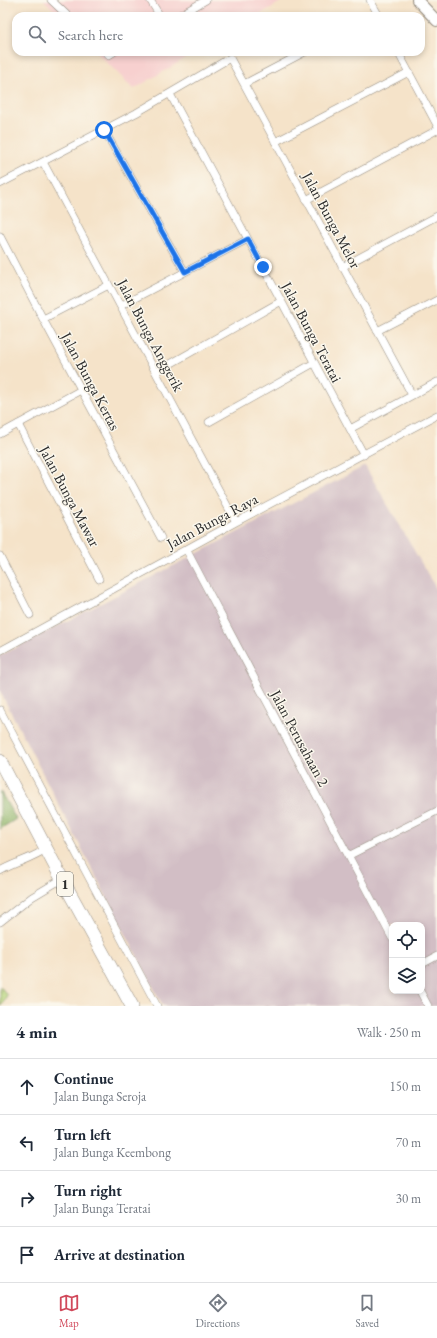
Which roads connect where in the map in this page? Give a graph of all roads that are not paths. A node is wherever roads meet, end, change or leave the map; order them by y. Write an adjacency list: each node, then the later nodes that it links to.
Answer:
1 (51, 0): 6 (street)
2 (150, 0): 7 (street)
3 (206, 0): 8 (street)
4 (370, 0): 9 (street)
5 (417, 0): 10 (street)
6 (64, 12)
7 (158, 12)
8 (185, 12)
9 (376, 12)
10 (437, 21)
11 (297, 56): 14 (street)
12 (400, 56): 13 (street)
13 (409, 72): 16 (street); 19 (street)
14 (244, 84): 15 (street, Jalan Bunga Melor); 19 (street, Jalan Bunga Melor)
15 (170, 94): 17 (street); 25 (street, Jalan Bunga Teratai)
16 (437, 124)
17 (104, 130): 20 (street); 27 (street)
18 (437, 130): 22 (street)
19 (275, 142): 22 (street, Jalan Bunga Melor)
20 (43, 162): 21 (street); 28 (street, Jalan Bunga Anggerik)
21 (0, 184)
22 (306, 200): 26 (street, Jalan Bunga Melor)
23 (437, 216): 26 (street)
24 (0, 236): 32 (street, Jalan Bunga Kertas)
25 (248, 239): 27 (street); 34 (street, Jalan Bunga Teratai)
26 (342, 267): 33 (street, Jalan Bunga Melor)
27 (185, 272): 31 (street)
28 (109, 285): 31 (street, Jalan Bunga Anggerik); 32 (street)
29 (437, 300): 33 (street)
30 (278, 303): 35 (street)
31 (120, 306): 35 (street, Jalan Bunga Anggerik)
32 (43, 319): 37 (street, Jalan Bunga Kertas)
33 (377, 331): 38 (street, Jalan Bunga Melor)
34 (314, 363): 40 (street); 42 (street, Jalan Bunga Teratai)
35 (156, 372): 45 (street, Jalan Bunga Anggerik)
36 (437, 382): 38 (street)
37 (81, 390): 41 (street); 46 (street, Jalan Bunga Kertas)
38 (412, 395): 42 (street)
39 (437, 416): 44 (street, Jalan Bunga Raya)
40 (209, 422)
41 (18, 424): 43 (street); 49 (street, Jalan Bunga Mawar)
42 (350, 429): 44 (street, Jalan Bunga Teratai)
43 (0, 434)
44 (364, 455): 45 (street, Jalan Bunga Raya)
45 (236, 522): 47 (street, Jalan Bunga Raya)
46 (161, 538)
47 (186, 549): 51 (street, Jalan Bunga Raya); 56 (street, Jalan Perusahaan 2)
48 (0, 556): 50 (street)
49 (99, 579)
50 (30, 615)
51 (0, 651)
52 (0, 710): 65 (street)
53 (0, 761): 55 (highway, 1)
54 (437, 811): 56 (street)
55 (47, 848): 57 (street); 58 (highway, 1)
56 (348, 856): 60 (street, Jalan Perusahaan 2)
57 (0, 871)
58 (62, 879): 59 (street); 64 (highway, 1)
59 (0, 922)
60 (389, 932)
61 (437, 956): 62 (street)
62 (425, 962)
63 (422, 994): 66 (street)
64 (132, 1006)
65 (157, 1006)
66 (428, 1006)

